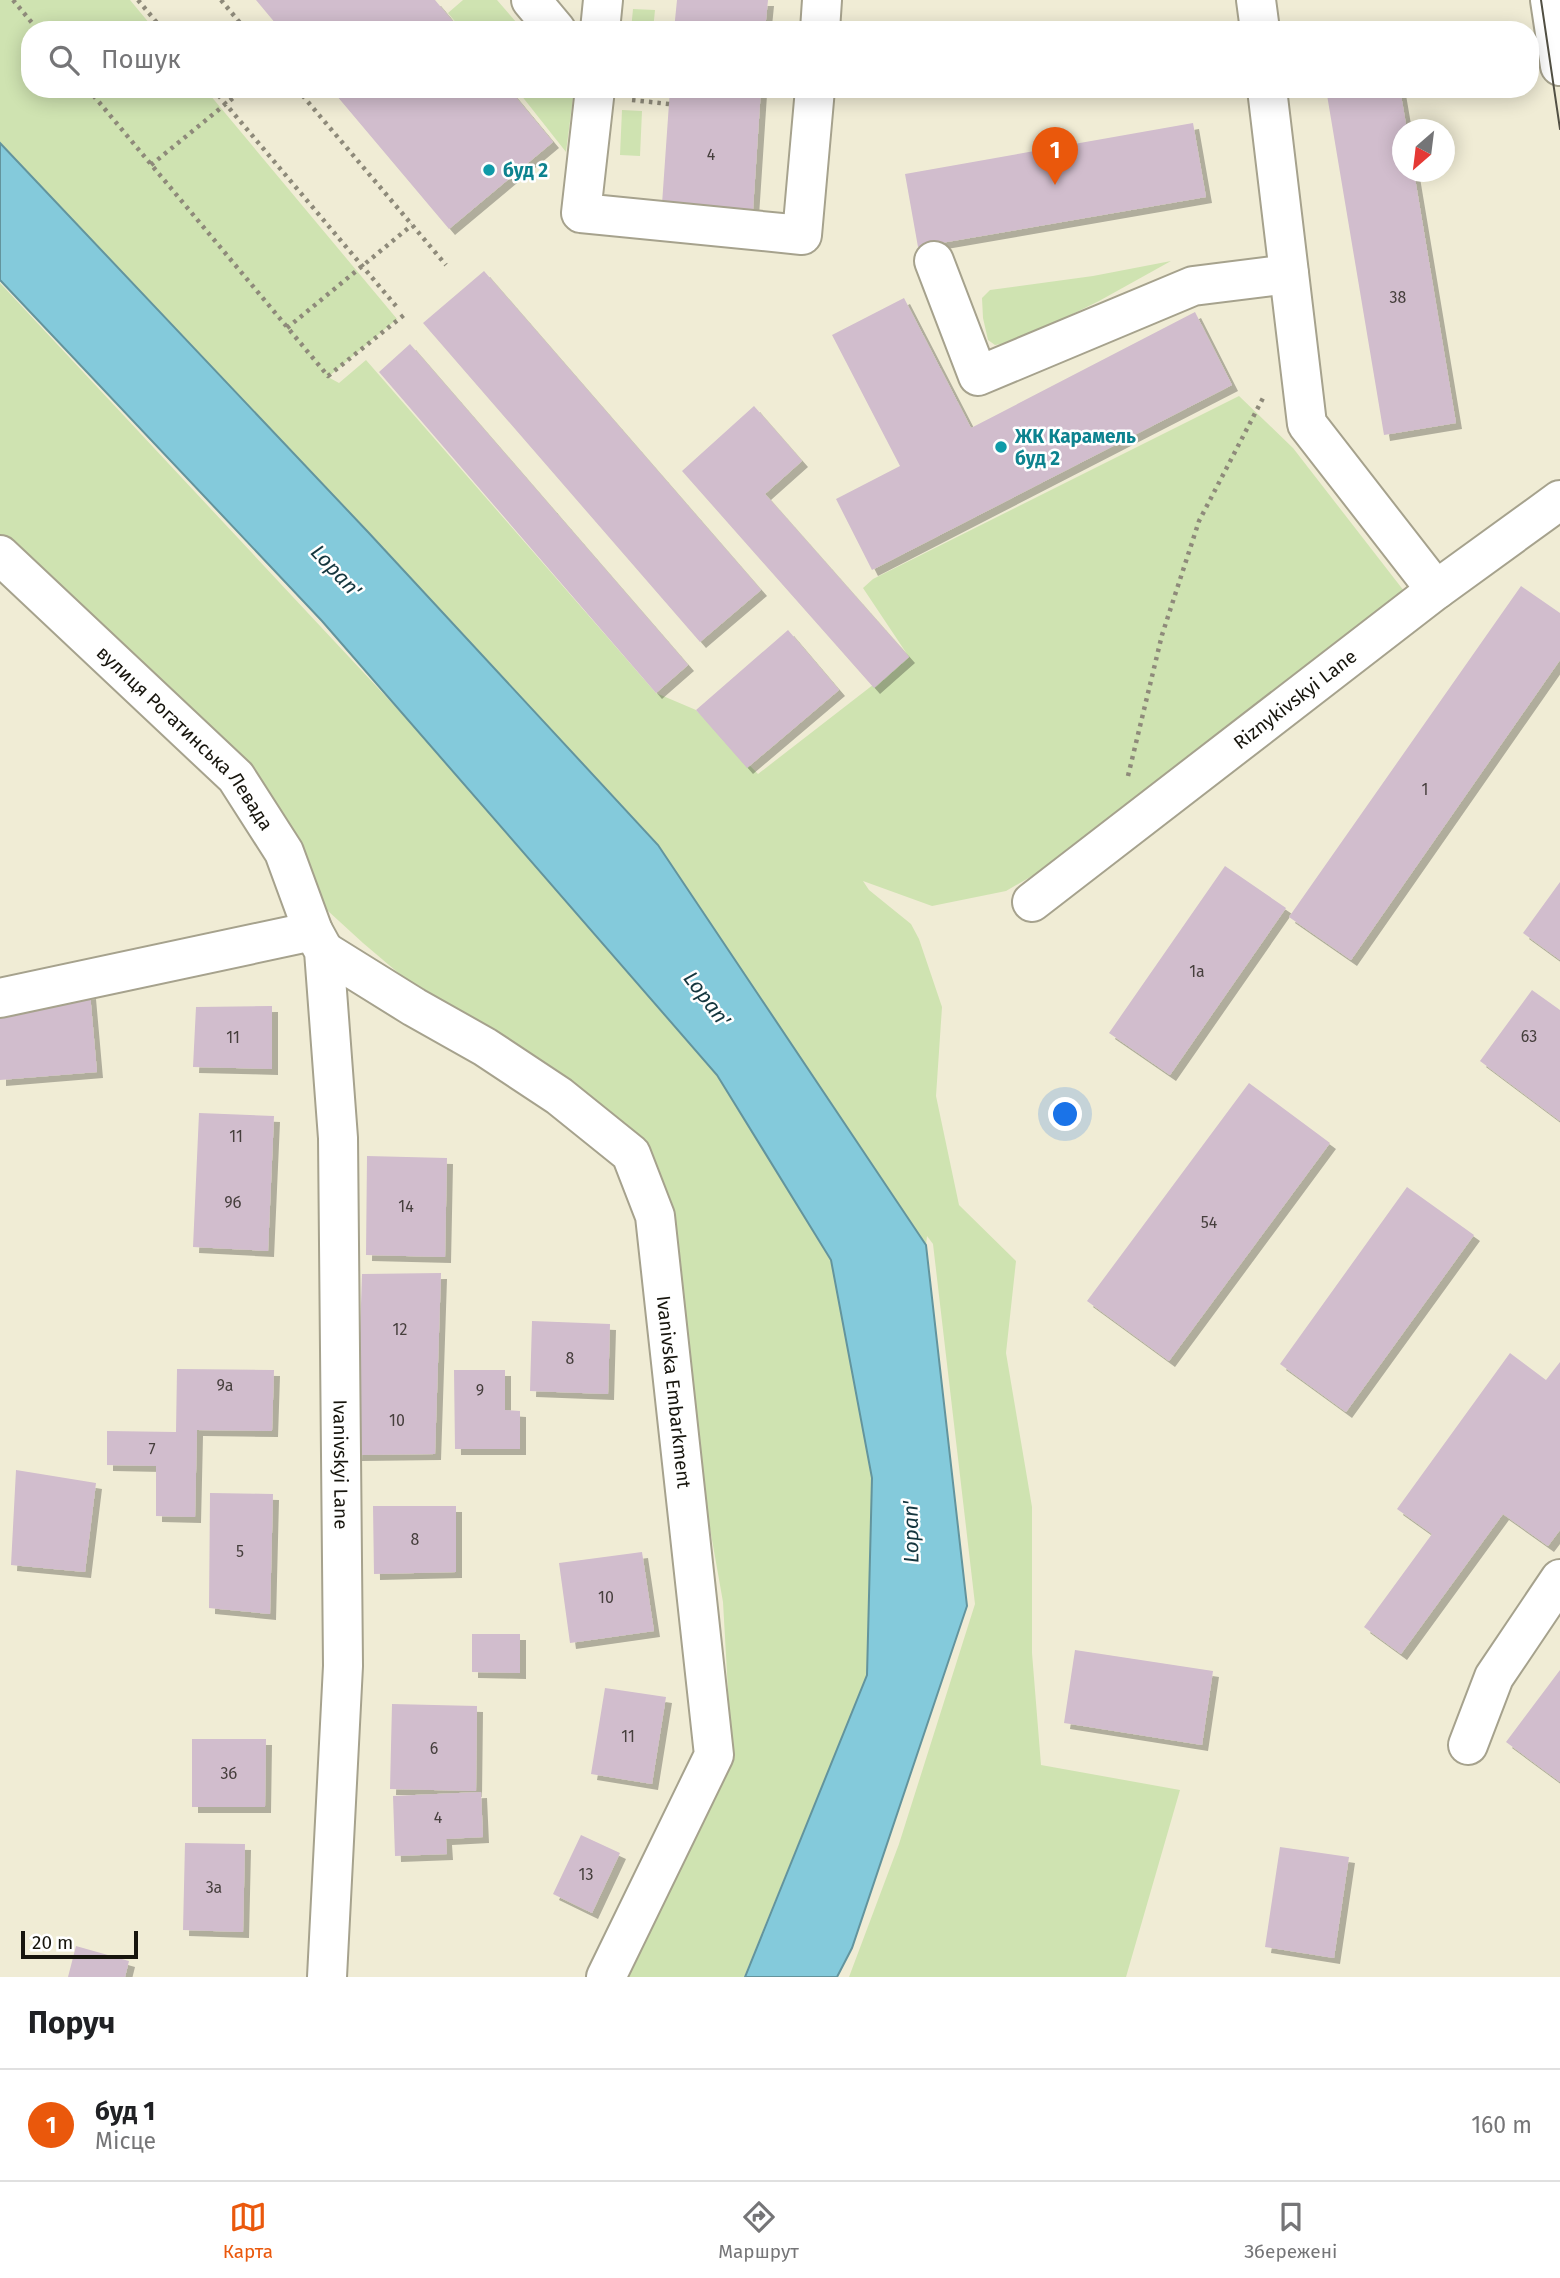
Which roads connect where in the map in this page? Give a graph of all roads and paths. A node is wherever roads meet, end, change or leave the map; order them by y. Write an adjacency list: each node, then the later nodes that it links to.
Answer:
1 (13, 0): 9 (path)
2 (138, 0): 10 (path)
3 (221, 0): 11 (path)
4 (531, 0): 12 (street)
5 (603, 0): 13 (street)
6 (822, 0): 14 (street)
7 (1256, 0): 15 (street)
8 (1550, 0): 16 (street)
9 (30, 21)
10 (156, 21)
11 (238, 21)
12 (548, 21)
13 (601, 21)
14 (821, 21)
15 (1259, 21)
16 (1560, 66)
17 (95, 98): 25 (path)
18 (221, 98): 24 (path)
19 (233, 98): 24 (path)
20 (305, 98): 26 (path)
21 (594, 98): 22 (street)
22 (814, 98)
23 (1268, 98): 30 (street)
24 (226, 104): 25 (path); 29 (path)
25 (151, 165): 33 (path)
26 (412, 225): 28 (path); 29 (path)
27 (934, 261): 30 (street)
28 (446, 265)
29 (363, 266): 31 (path); 33 (path)
30 (1289, 274): 37 (street)
31 (396, 306)
32 (404, 315): 33 (path)
33 (287, 328)
34 (1264, 397): 38 (path)
35 (1560, 500): 37 (street, Riznykivskyi Lane)
36 (0, 555): 40 (street, вулиця Рогатинська Левада)
37 (1436, 590): 39 (street, Riznykivskyi Lane)
38 (1128, 778)
39 (1032, 902)
40 (319, 941): 41 (street); 44 (street, Ivanivskyi Lane); 45 (street, Ivanivska Embarkment)
41 (0, 998)
42 (1560, 1579): 43 (street)
43 (1468, 1745)
44 (327, 1977)
45 (606, 1977)

